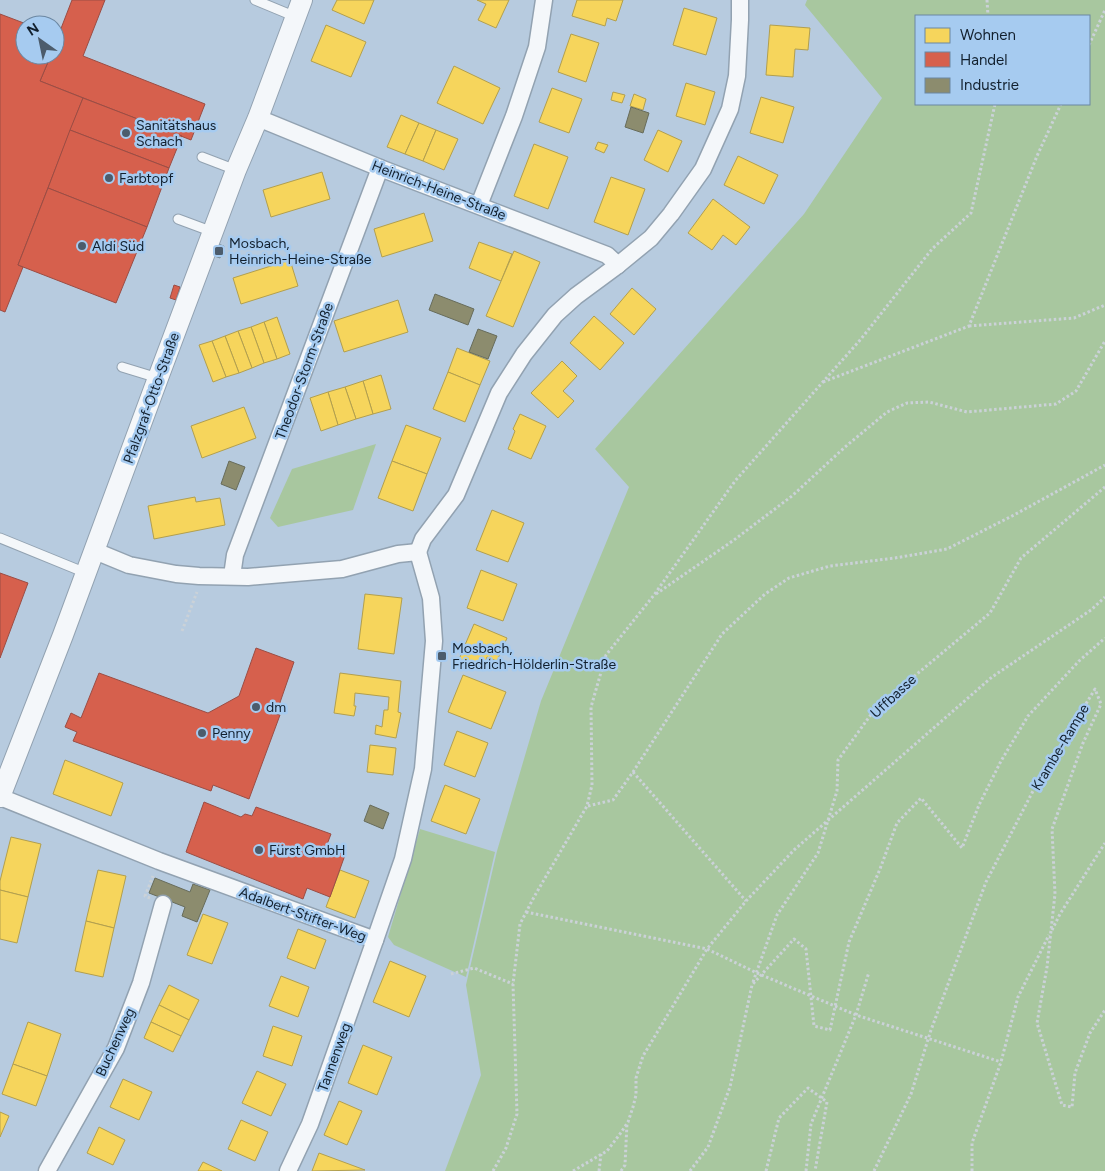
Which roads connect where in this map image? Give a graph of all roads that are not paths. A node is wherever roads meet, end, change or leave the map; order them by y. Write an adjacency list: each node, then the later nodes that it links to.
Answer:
1 (255, 0): 4 (lane)
2 (544, 0): 9 (street)
3 (740, 0): 12 (street)
4 (299, 9): 5 (street, Pfalzgraf-Otto-Straße)
5 (258, 118): 7 (street, Heinrich-Heine-Straße); 8 (street, Pfalzgraf-Otto-Straße)
6 (202, 157): 8 (lane)
7 (380, 168): 9 (street, Heinrich-Heine-Straße); 19 (street, Theodor-Storm-Straße)
8 (236, 170): 11 (street, Pfalzgraf-Otto-Straße)
9 (479, 205): 12 (street, Heinrich-Heine-Straße)
10 (178, 219): 11 (lane)
11 (214, 232): 14 (street, Pfalzgraf-Otto-Straße)
12 (618, 265): 17 (street)
13 (122, 368): 14 (lane)
14 (158, 378): 16 (street, Pfalzgraf-Otto-Straße)
15 (0, 538): 18 (lane)
16 (95, 551): 18 (street, Pfalzgraf-Otto-Straße); 19 (street)
17 (418, 552): 19 (street); 22 (street, Adalbert-Stifter-Weg)
18 (86, 573): 20 (street, Pfalzgraf-Otto-Straße)
19 (232, 576)
20 (0, 797): 22 (street, Adalbert-Stifter-Weg)
21 (163, 904): 23 (street, Buchenweg)
22 (376, 940): 24 (street, Tannenweg)
23 (47, 1171)
24 (288, 1171)

